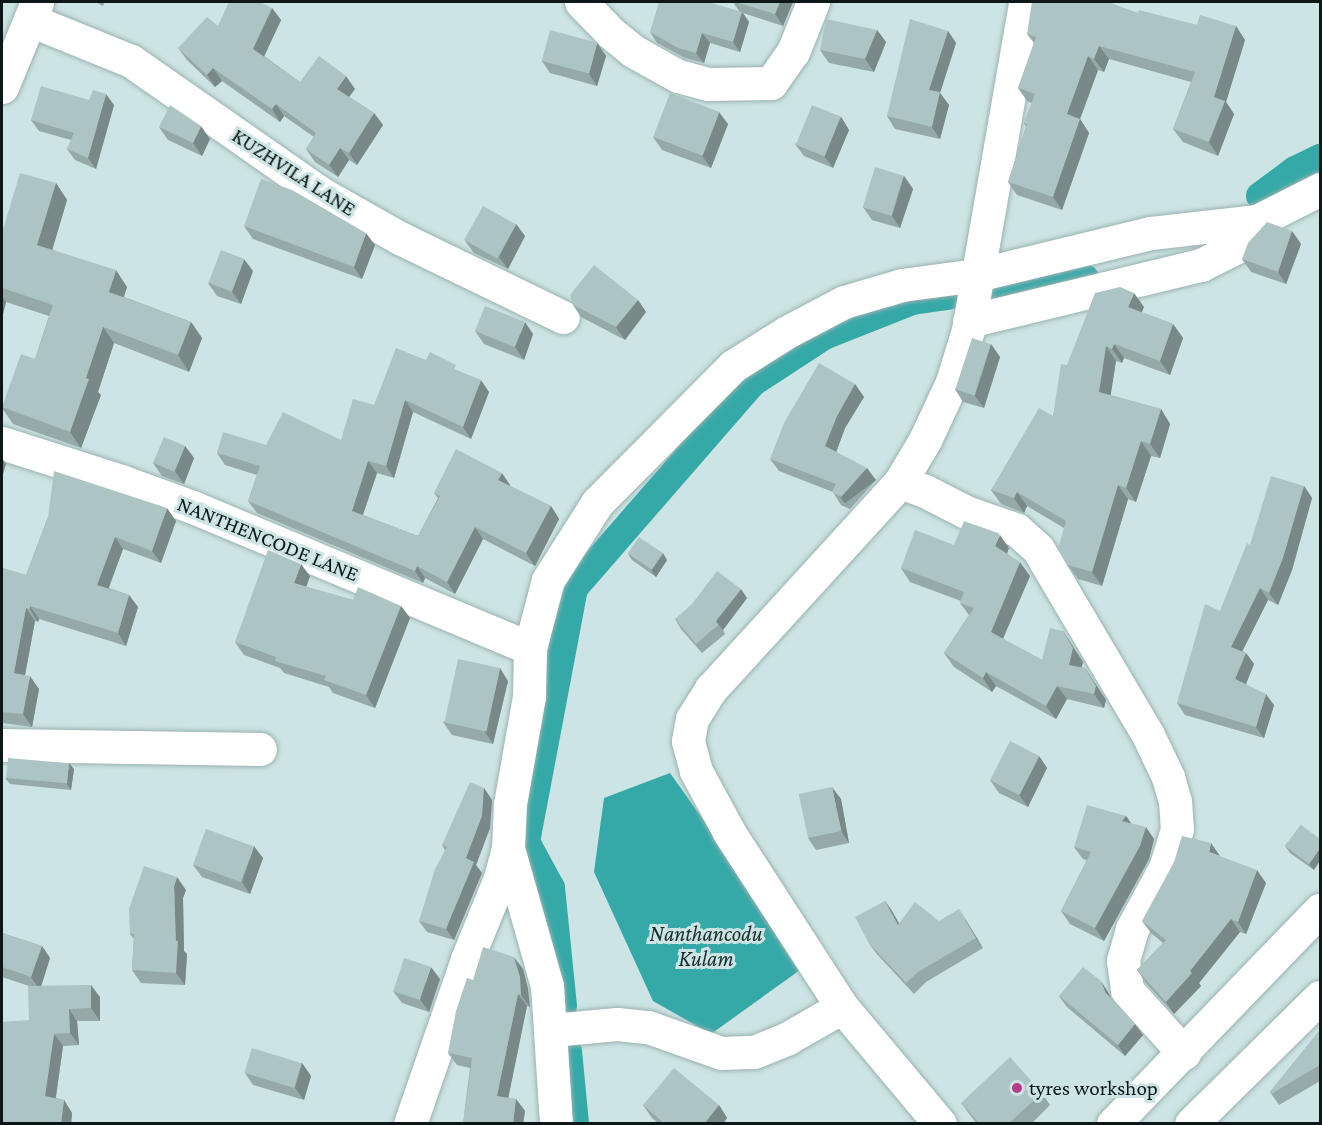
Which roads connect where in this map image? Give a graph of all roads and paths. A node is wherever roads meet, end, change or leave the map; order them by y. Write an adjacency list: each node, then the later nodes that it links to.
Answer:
1 (581, 2): 2 (street)
2 (813, 2)
3 (1025, 2): 9 (street)
4 (34, 11): 5 (street); 10 (street, KUZHVILA LANE)
5 (8, 51): 6 (street)
6 (2, 87)
7 (1320, 189): 8 (street)
8 (1268, 216): 9 (street); 11 (street)
9 (977, 275): 11 (street); 14 (street)
10 (563, 317)
11 (969, 321): 13 (street)
12 (2, 443): 14 (street, NANTHENCODE LANE)
13 (900, 482): 20 (street); 22 (street)
14 (530, 648): 17 (street)
15 (2, 745): 16 (street)
16 (260, 749)
17 (508, 848): 21 (street); 23 (street)
18 (1320, 910): 22 (street)
19 (1320, 997): 27 (street)
20 (842, 1007): 21 (street); 25 (street)
21 (552, 1030): 24 (street)
22 (1184, 1053): 26 (street)
23 (410, 1124)
24 (556, 1124)
25 (940, 1124)
26 (1113, 1124)
27 (1191, 1124)

